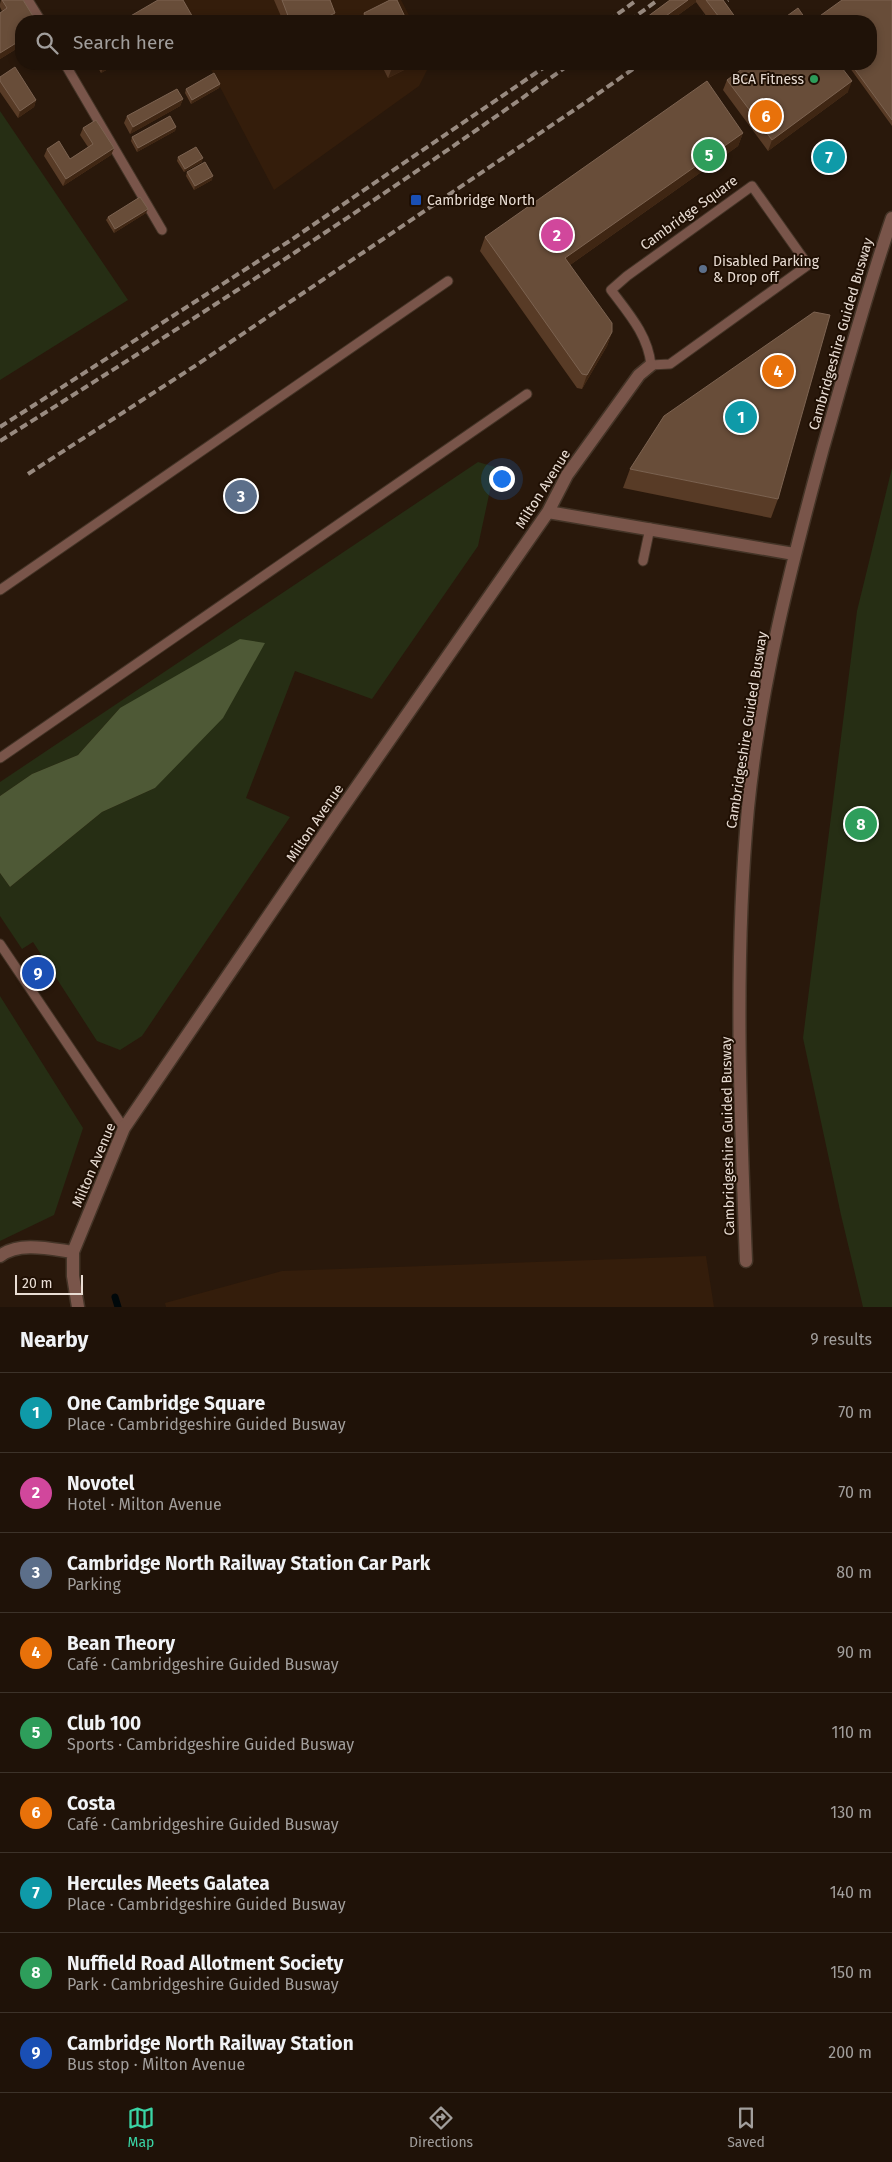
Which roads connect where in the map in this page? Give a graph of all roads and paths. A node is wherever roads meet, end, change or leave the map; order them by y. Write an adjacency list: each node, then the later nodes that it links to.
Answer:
1 (28, 0): 2 (lane)
2 (37, 15)
3 (69, 70): 5 (lane)
4 (892, 218): 11 (street, Cambridgeshire Guided Busway)
5 (162, 230)
6 (448, 281): 13 (lane)
7 (651, 365): 7 (lane, Cambridge Square); 9 (street, Milton Avenue)
8 (527, 394): 14 (lane)
9 (548, 512): 10 (street); 18 (street, Milton Avenue)
10 (650, 528): 11 (street); 12 (lane)
11 (794, 554): 21 (street, Cambridgeshire Guided Busway)
12 (644, 561)
13 (0, 590)
14 (0, 758)
15 (0, 944): 17 (lane)
16 (0, 955): 17 (lane)
17 (11, 961): 18 (lane)
18 (124, 1128): 19 (street, Milton Avenue)
19 (73, 1252): 20 (street); 22 (street)
20 (0, 1256)
21 (746, 1261)
22 (78, 1307)

